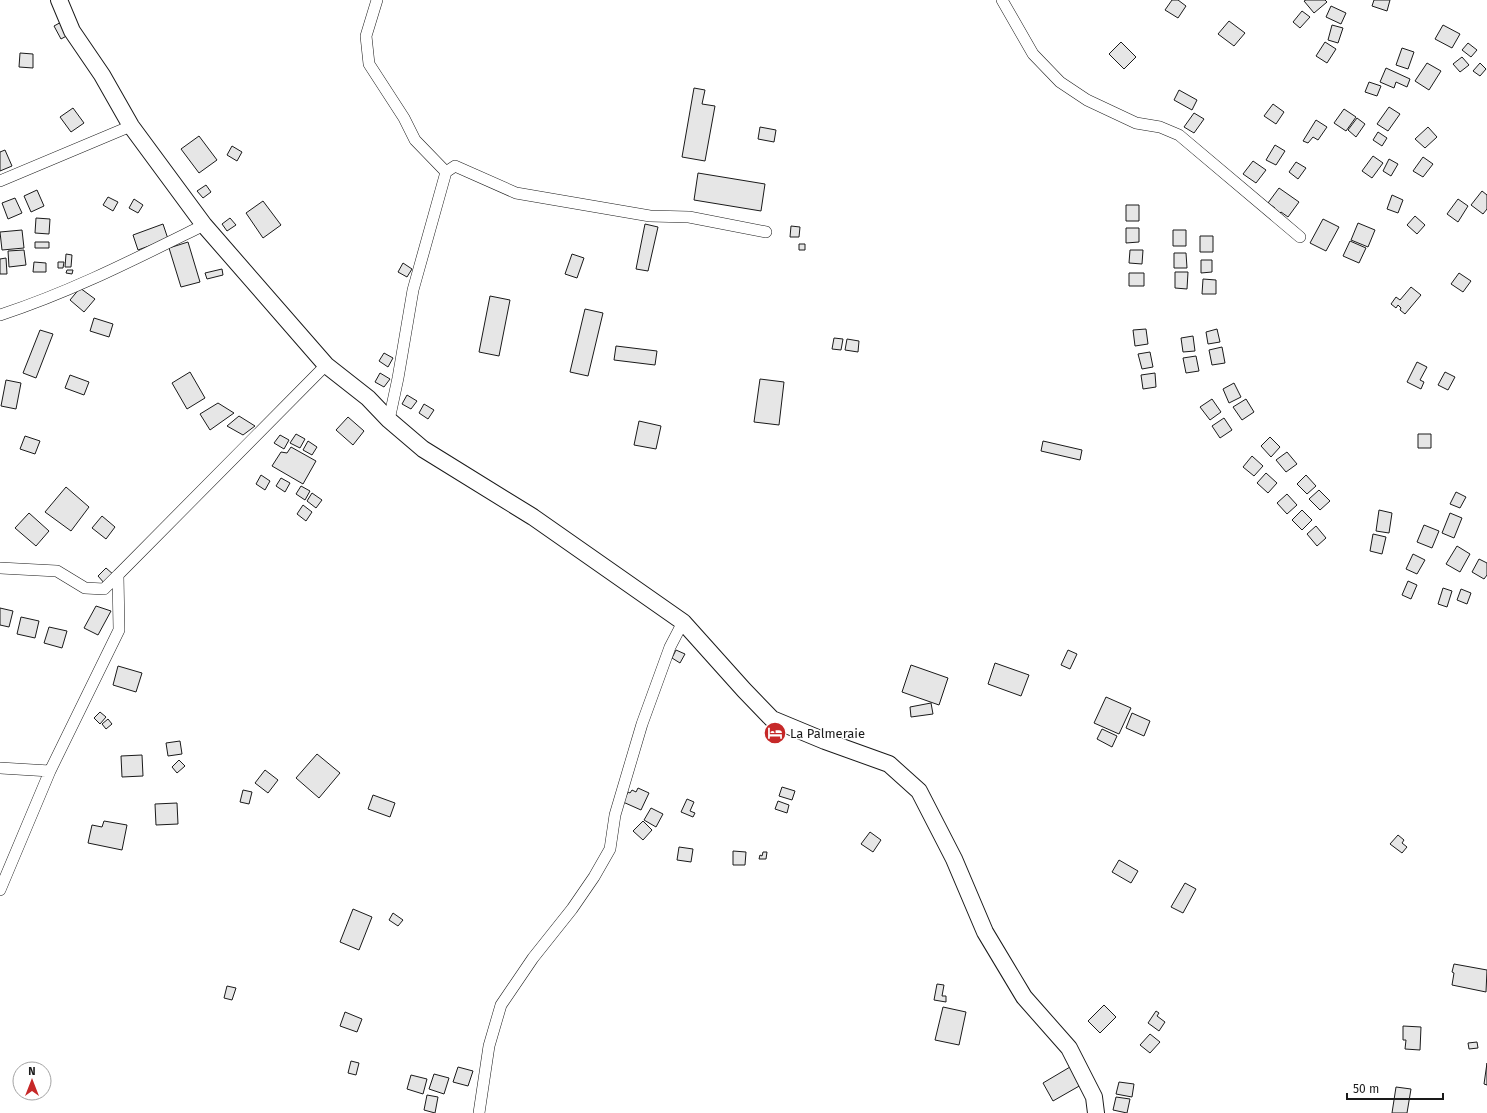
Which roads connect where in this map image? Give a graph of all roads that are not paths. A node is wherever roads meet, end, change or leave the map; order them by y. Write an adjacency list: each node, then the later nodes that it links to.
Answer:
1 (59, 0): 4 (street)
2 (377, 0): 5 (street)
3 (1002, 0): 9 (street)
4 (131, 126): 6 (street); 7 (street)
5 (446, 172): 8 (street); 12 (street)
6 (0, 181)
7 (204, 225): 10 (street); 11 (street)
8 (766, 232)
9 (1300, 237)
10 (0, 314)
11 (326, 365): 12 (street); 14 (street)
12 (389, 420): 15 (street)
13 (0, 568): 14 (street)
14 (118, 575): 17 (street)
15 (683, 622): 19 (street); 20 (street)
16 (0, 768): 17 (street)
17 (50, 771): 18 (street)
18 (0, 890)
19 (479, 1113)
20 (1096, 1113)

